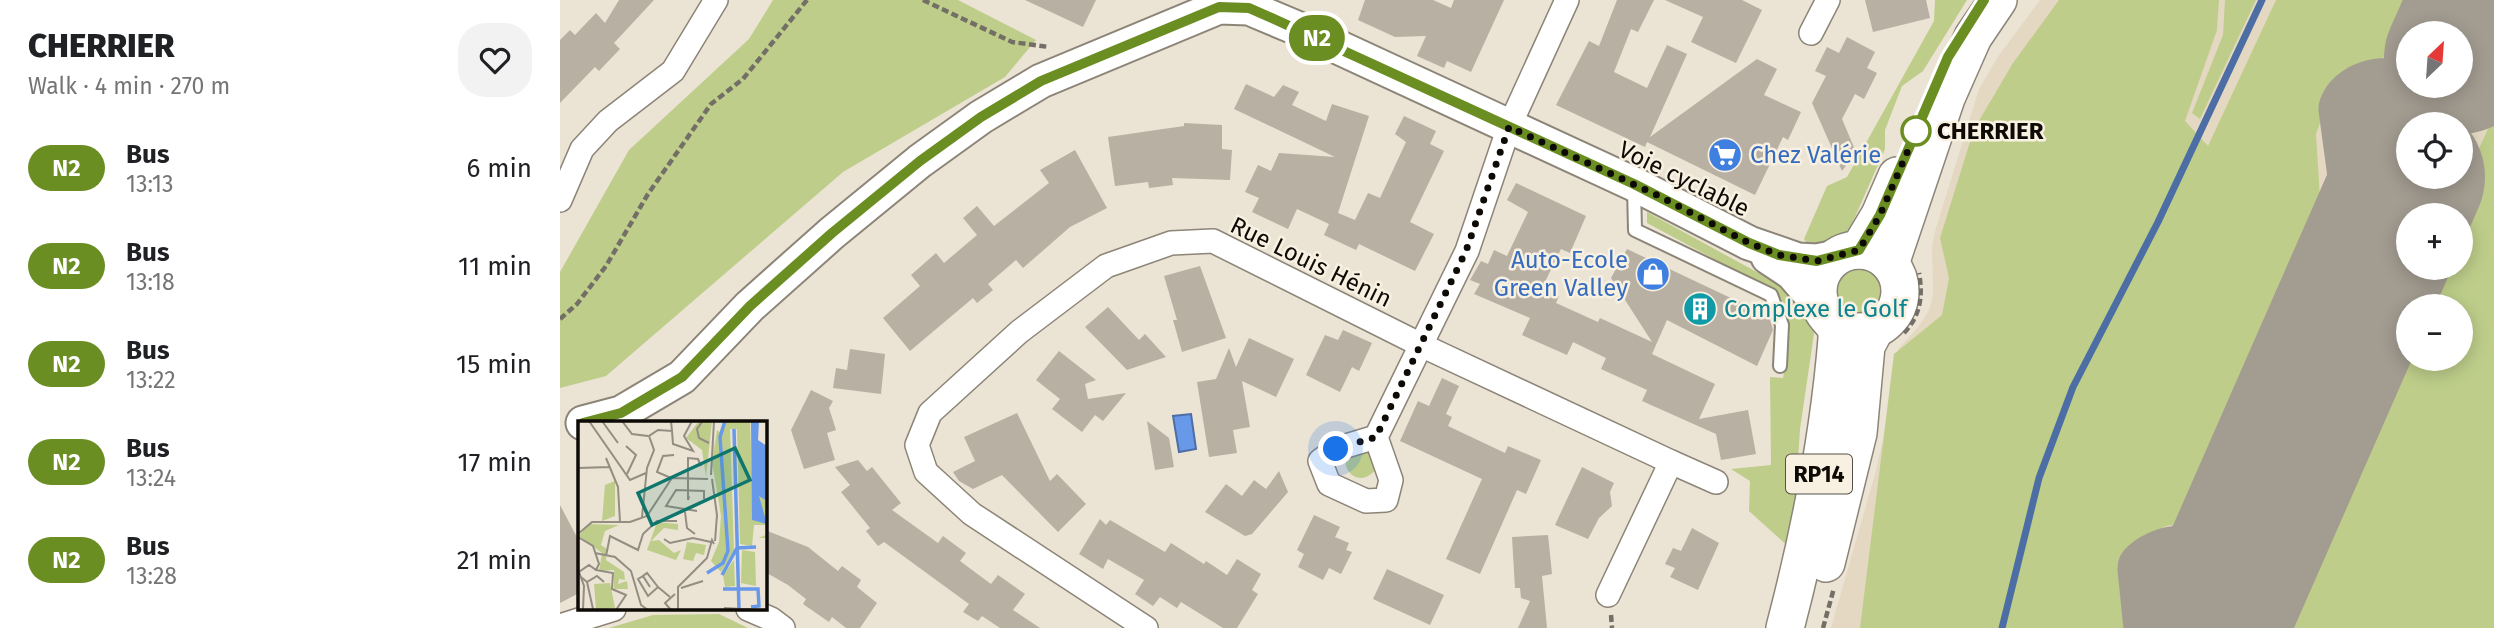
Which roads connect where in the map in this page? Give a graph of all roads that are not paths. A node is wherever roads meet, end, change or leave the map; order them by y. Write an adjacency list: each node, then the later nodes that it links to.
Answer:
1 (716, 0): 10 (street)
2 (1566, 0): 8 (street)
3 (1828, 0): 7 (street)
4 (1984, 0): 12 (main road)
5 (1998, 0): 12 (main road)
6 (1217, 4): 8 (main road); 17 (main road)
7 (1811, 33)
8 (1509, 127): 9 (main road); 15 (street)
9 (1634, 184): 11 (main road); 16 (lane)
10 (560, 200)
11 (1749, 243): 12 (main road); 13 (main road)
12 (1876, 258): 13 (main road); 14 (main road)
13 (1826, 314): 14 (main road); 29 (main road, RP14)
14 (1888, 332): 30 (main road, RP14)
15 (1421, 345): 20 (street); 21 (street, Rue Louis Hénin); 28 (street, Rue Louis Hénin)
16 (1780, 366)
17 (592, 421)
18 (578, 425): 19 (main road)
19 (560, 430)
20 (1376, 437)
21 (1671, 461): 22 (street, Rue Louis Hénin); 23 (street)
22 (1716, 482)
23 (1608, 595)
24 (611, 610): 26 (street)
25 (750, 610): 27 (street)
26 (560, 626)
27 (783, 628)
28 (1146, 628)
29 (1785, 628)
30 (1808, 628)

